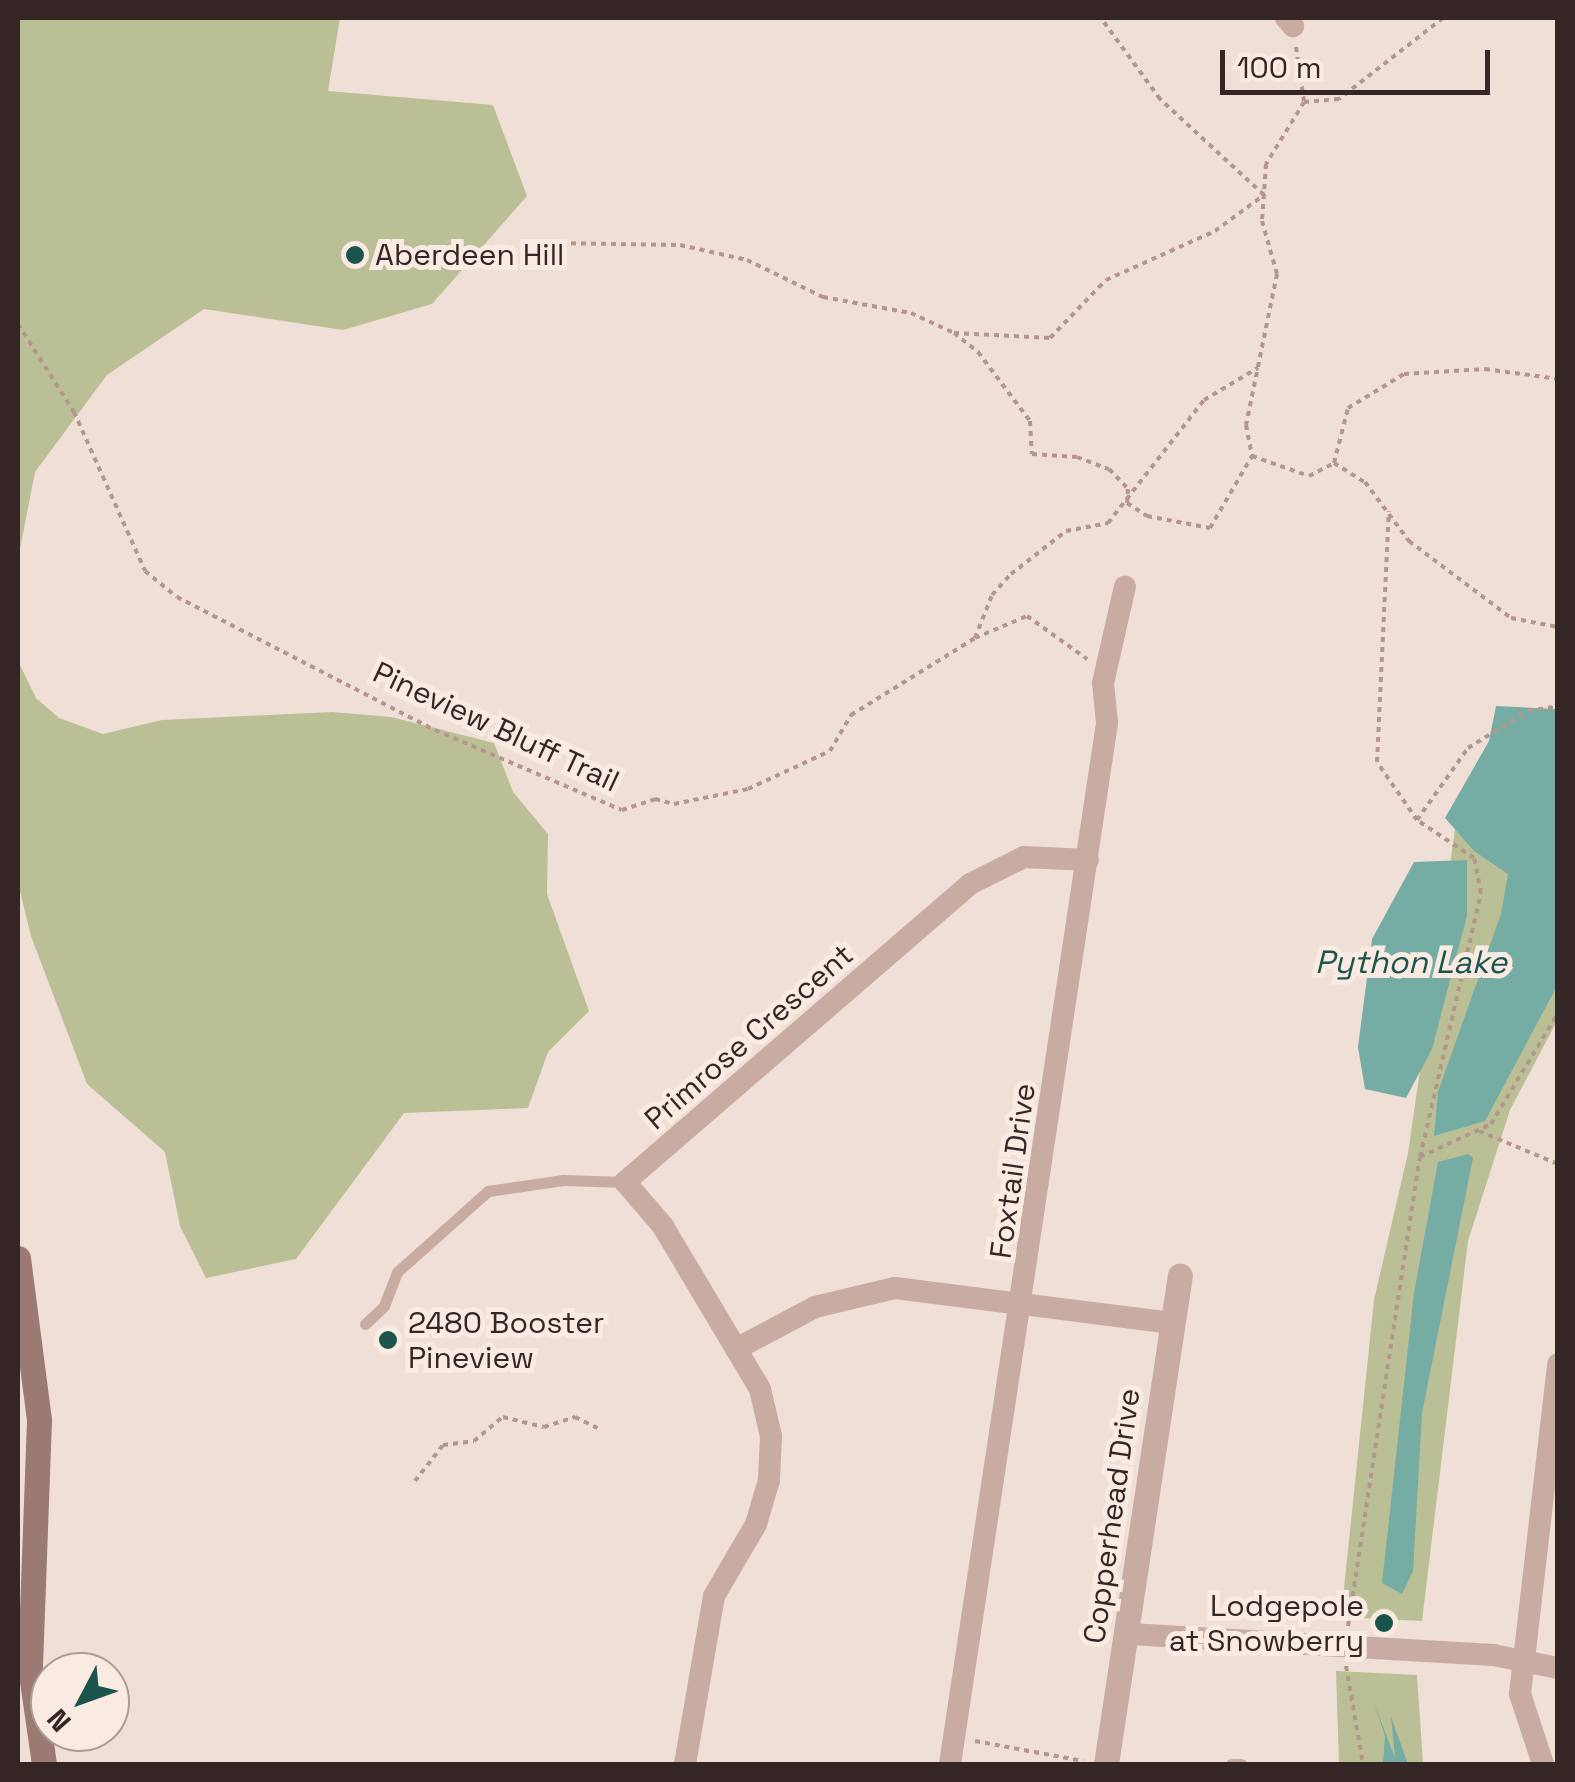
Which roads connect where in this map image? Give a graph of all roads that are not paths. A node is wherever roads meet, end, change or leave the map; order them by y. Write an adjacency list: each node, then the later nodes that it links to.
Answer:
1 (1125, 586): 2 (street, Foxtail Drive)
2 (1088, 860): 3 (street, Primrose Crescent); 6 (street, Foxtail Drive)
3 (625, 1182): 8 (lane); 9 (street)
4 (18, 1258): 14 (main road)
5 (1180, 1276): 7 (street, Copperhead Drive)
6 (1024, 1304): 7 (street); 9 (street); 16 (street, Foxtail Drive)
7 (1172, 1322): 11 (street, Copperhead Drive)
8 (365, 1324)
9 (736, 1350): 15 (street)
10 (1558, 1364): 12 (street)
11 (1130, 1634): 12 (street); 17 (street, Copperhead Drive)
12 (1526, 1658): 13 (street); 20 (street)
13 (1558, 1668)
14 (44, 1764)
15 (685, 1764)
16 (950, 1764)
17 (1100, 1764)
18 (1230, 1764): 19 (lane)
19 (1241, 1764)
20 (1543, 1764)

